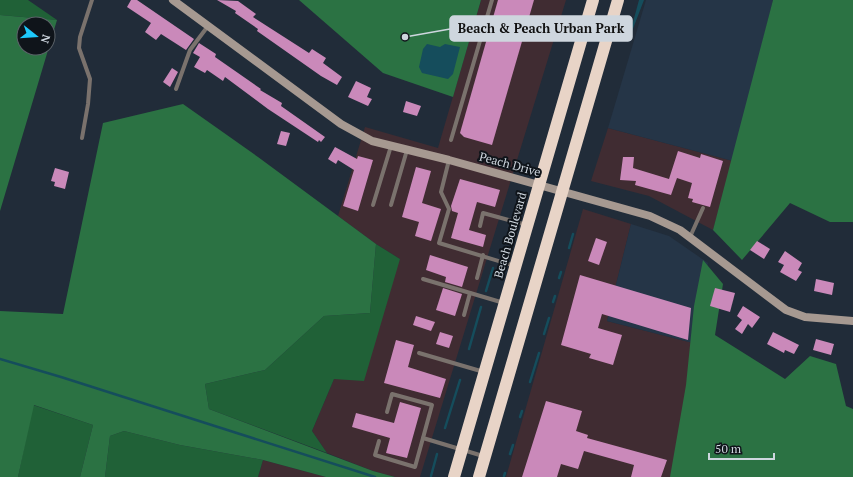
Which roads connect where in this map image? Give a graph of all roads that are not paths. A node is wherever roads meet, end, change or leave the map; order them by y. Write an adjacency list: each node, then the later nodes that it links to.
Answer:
1 (92, 0): 8 (lane)
2 (173, 0): 6 (street, Peach Drive)
3 (492, 0): 9 (lane)
4 (593, 0): 13 (highway, Beach Boulevard)
5 (618, 0): 14 (highway)
6 (208, 26): 7 (lane); 10 (street, Peach Drive)
7 (176, 89)
8 (82, 138)
9 (451, 140)
10 (391, 145): 11 (street, Peach Drive); 15 (lane)
11 (407, 149): 12 (street, Peach Drive); 16 (lane)
12 (449, 160): 13 (street, Peach Drive); 21 (lane)
13 (539, 185): 14 (street, Peach Drive); 18 (highway, Beach Boulevard)
14 (562, 191): 20 (street, Peach Drive); 35 (highway)
15 (373, 205)
16 (391, 205)
17 (703, 208): 20 (lane)
18 (527, 225): 19 (lane); 22 (highway, Beach Boulevard)
19 (480, 226)
20 (690, 237): 28 (street, Peach Drive)
21 (483, 255): 22 (lane); 23 (lane)
22 (515, 266): 26 (highway, Beach Boulevard)
23 (476, 278)
24 (423, 279): 25 (lane)
25 (470, 293): 26 (lane); 27 (lane)
26 (504, 304): 30 (highway, Beach Boulevard)
27 (464, 315)
28 (853, 321)
29 (419, 353): 30 (lane)
30 (484, 372): 34 (highway, Beach Boulevard)
31 (387, 412): 32 (lane)
32 (423, 438): 33 (lane); 34 (lane)
33 (379, 441)
34 (462, 448): 35 (lane); 36 (highway, Beach Boulevard)
35 (485, 457): 37 (highway)
36 (454, 477)
37 (479, 477)

